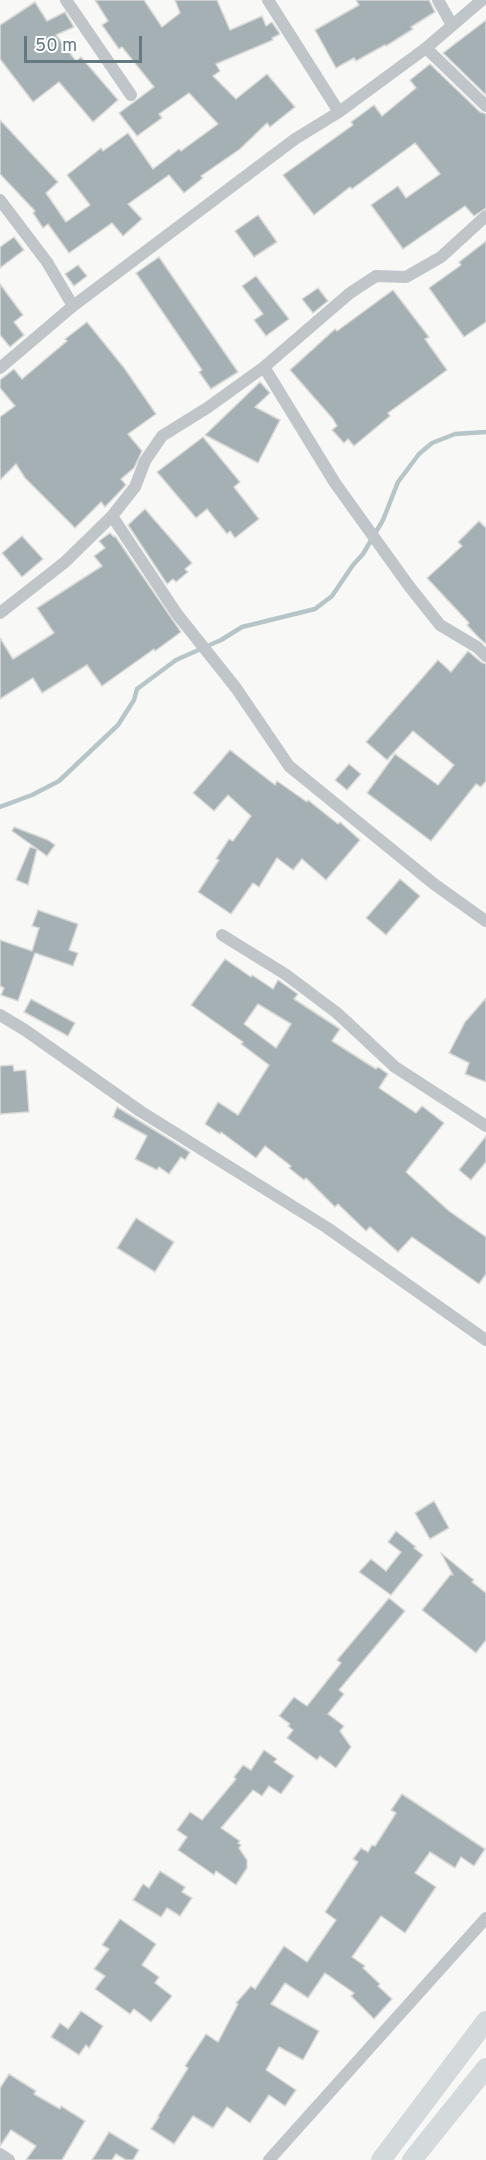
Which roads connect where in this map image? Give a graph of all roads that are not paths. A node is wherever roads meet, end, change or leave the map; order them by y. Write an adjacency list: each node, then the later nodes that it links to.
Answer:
1 (66, 0): 7 (street)
2 (268, 0): 9 (street)
3 (438, 0): 5 (street)
4 (482, 0): 5 (street)
5 (452, 25): 6 (street)
6 (426, 48): 8 (street); 9 (street)
7 (131, 95)
8 (486, 106)
9 (339, 112): 12 (street)
10 (0, 200): 12 (street)
11 (486, 216): 13 (street)
12 (74, 306): 14 (street)
13 (264, 367): 15 (street); 17 (street)
14 (0, 368)
15 (112, 516): 16 (street); 18 (street)
16 (0, 614)
17 (486, 656)
18 (486, 921)
19 (222, 935): 21 (street)
20 (0, 1016): 22 (street)
21 (486, 1126)
22 (486, 1341)
23 (486, 1918): 28 (street)
24 (486, 2021): 29 (main road)
25 (486, 2068): 30 (main road)
26 (0, 2154): 27 (street)
27 (9, 2160)
28 (269, 2160)
29 (381, 2160)
30 (412, 2160)

